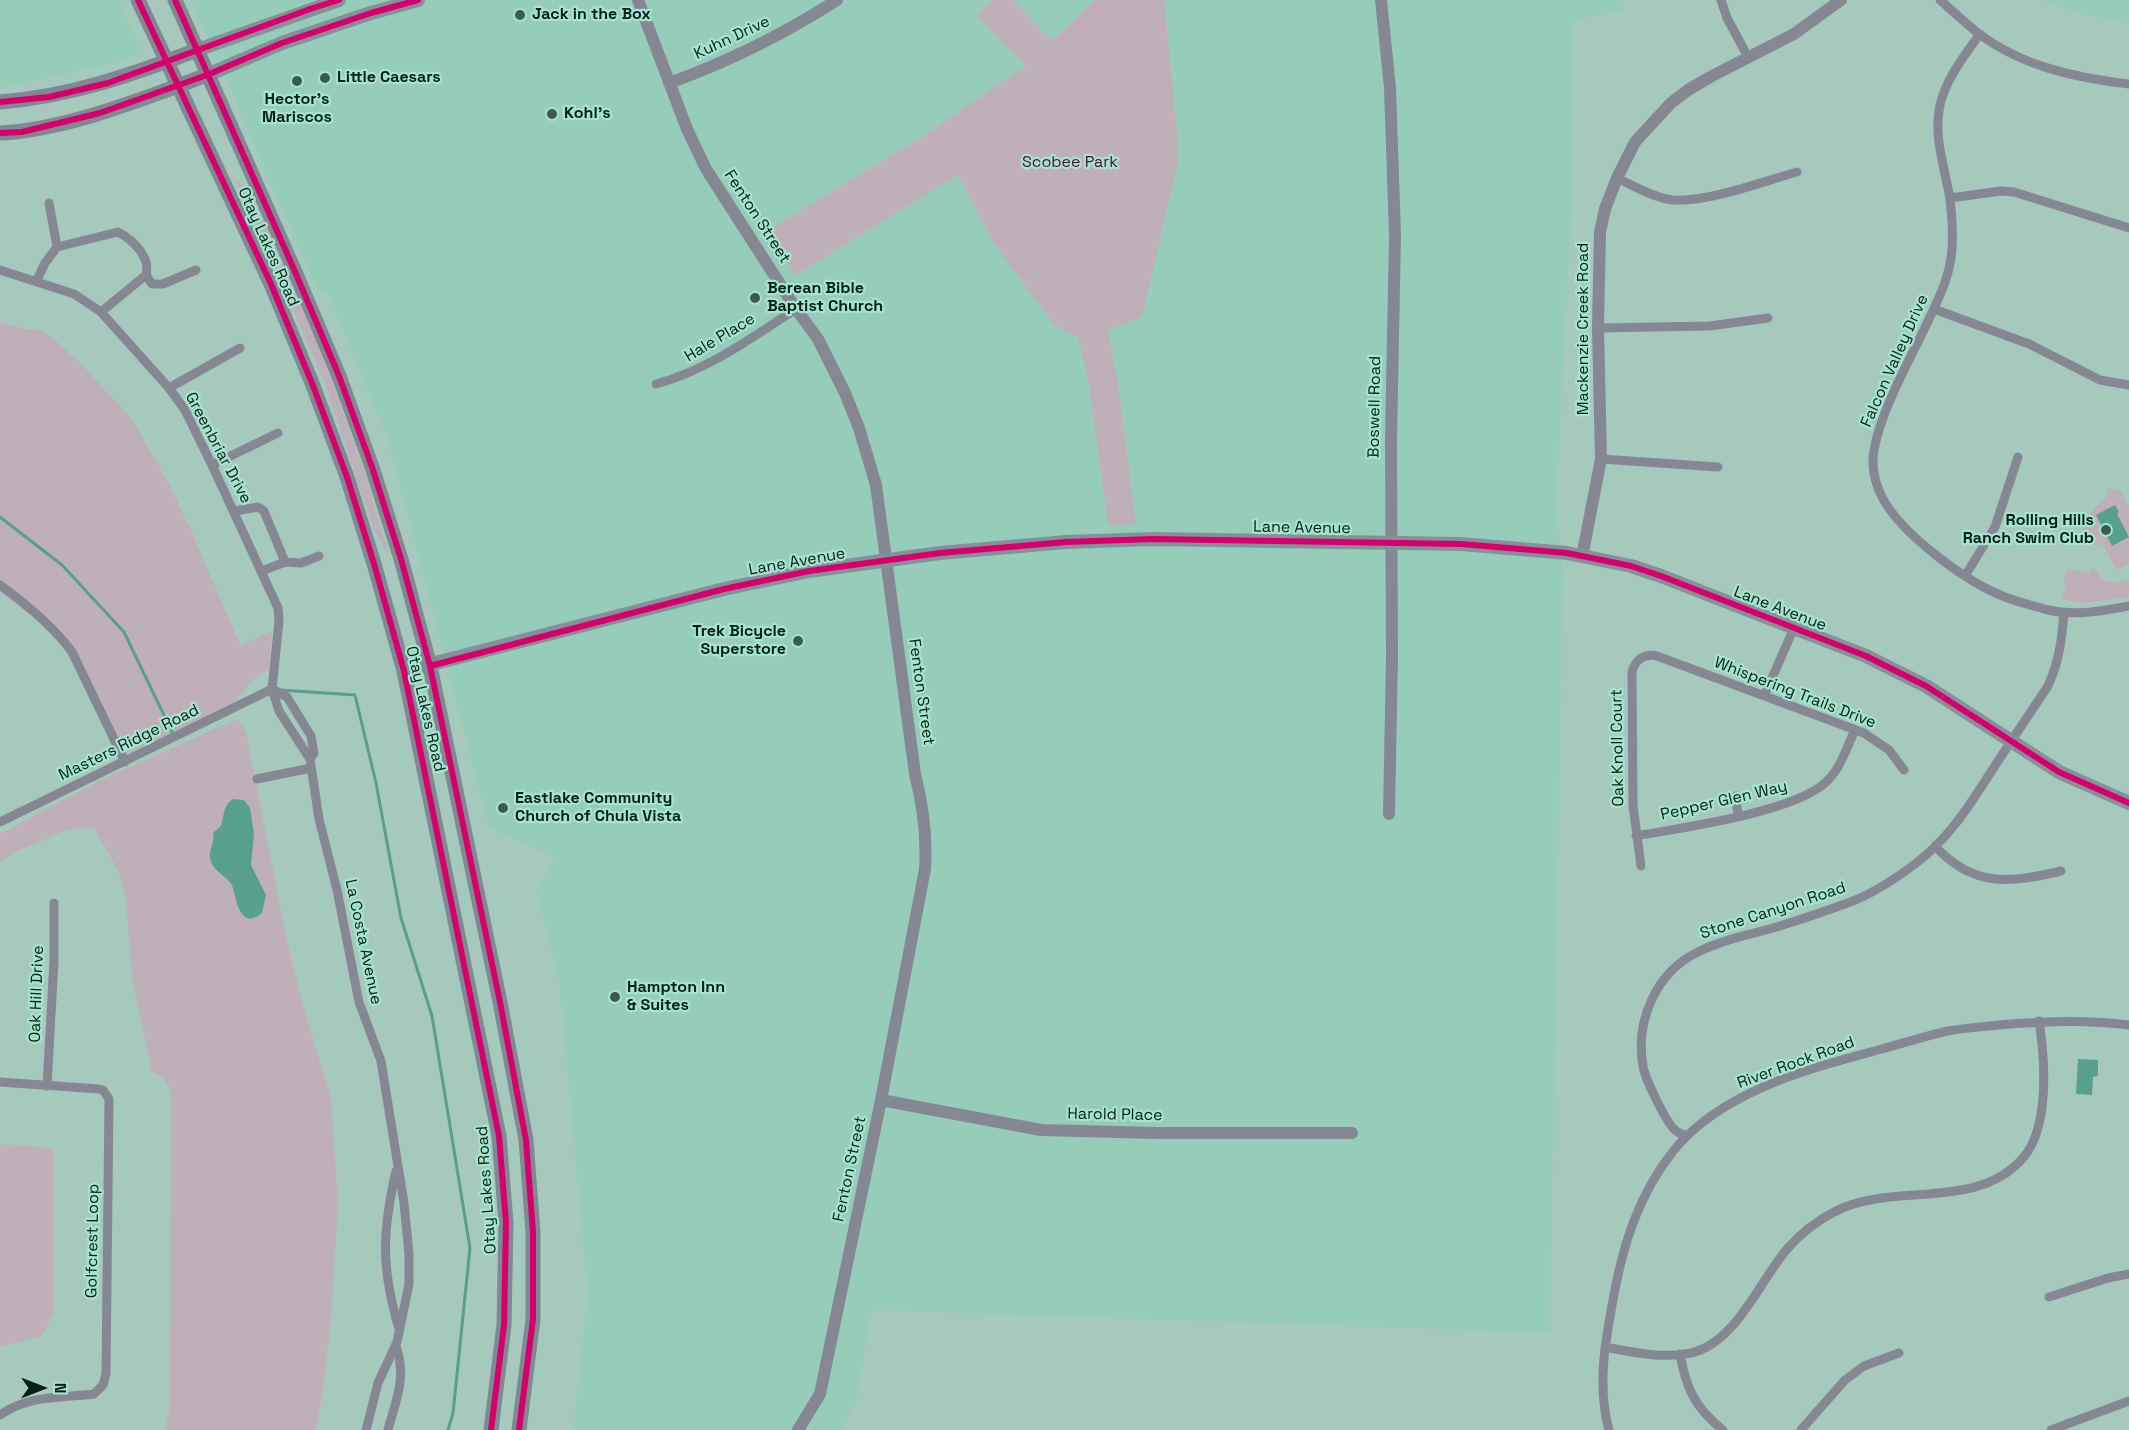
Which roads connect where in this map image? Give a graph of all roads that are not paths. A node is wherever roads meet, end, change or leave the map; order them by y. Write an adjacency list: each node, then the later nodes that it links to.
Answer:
1 (138, 0): 14 (main road, Otay Lakes Road)
2 (175, 0): 12 (main road, Otay Lakes Road)
3 (339, 0): 12 (main road)
4 (418, 0): 15 (main road)
5 (638, 0): 16 (street, Fenton Street)
6 (837, 0): 16 (street, Kuhn Drive)
7 (1381, 0): 46 (street, Boswell Road)
8 (1721, 0): 13 (street)
9 (1841, 0): 13 (street, Mackenzie Creek Road)
10 (1940, 0): 11 (street)
11 (1980, 34): 17 (street); 23 (street, Falcon Valley Drive)
12 (197, 50): 14 (main road); 15 (main road, Otay Lakes Road)
13 (1748, 57): 22 (street, Mackenzie Creek Road)
14 (166, 61): 18 (main road, Otay Lakes Road); 19 (main road)
15 (207, 75): 18 (main road); 58 (main road, Otay Lakes Road)
16 (669, 83): 31 (street, Fenton Street)
17 (2129, 84)
18 (179, 85): 20 (main road); 59 (main road, Otay Lakes Road)
19 (0, 102)
20 (0, 133)
21 (1797, 172): 22 (street)
22 (1617, 178): 35 (street, Mackenzie Creek Road)
23 (1950, 198): 25 (street); 32 (street, Falcon Valley Drive)
24 (48, 203): 26 (street)
25 (2129, 228)
26 (57, 247): 29 (street); 30 (street)
27 (0, 270): 30 (street, Greenbriar Drive)
28 (196, 270): 29 (street)
29 (146, 275): 33 (street)
30 (36, 282): 33 (street, Greenbriar Drive)
31 (796, 309): 37 (street, Hale Place); 49 (street, Fenton Street)
32 (1934, 309): 38 (street); 52 (street, Falcon Valley Drive)
33 (101, 312): 39 (street, Greenbriar Drive)
34 (1768, 318): 35 (street)
35 (1598, 328): 42 (street, Mackenzie Creek Road)
36 (240, 348): 39 (street)
37 (656, 384)
38 (2129, 386)
39 (169, 388): 43 (street, Greenbriar Drive)
40 (278, 433): 43 (street)
41 (2018, 457): 52 (street)
42 (1601, 459): 44 (street); 48 (street, Mackenzie Creek Road)
43 (212, 465): 45 (street, Greenbriar Drive)
44 (1718, 466)
45 (235, 511): 50 (street); 51 (street, Greenbriar Drive)
46 (1392, 543): 48 (main road, Lane Avenue); 49 (main road, Lane Avenue); 70 (street, Boswell Road)
47 (319, 556): 50 (street)
48 (1582, 557): 56 (main road, Lane Avenue)
49 (887, 560): 58 (main road, Lane Avenue); 82 (street, Fenton Street)
50 (285, 562): 51 (street)
51 (262, 572): 60 (street, Greenbriar Drive)
52 (1965, 576): 55 (street, Falcon Valley Drive)
53 (0, 585): 64 (street)
54 (2129, 606): 55 (street, Falcon Valley Drive)
55 (2064, 612): 63 (street, Stone Canyon Road)
56 (1794, 628): 61 (street); 63 (main road, Lane Avenue)
57 (1665, 660): 61 (street, Whispering Trails Drive); 73 (street, Oak Knoll Court)
58 (430, 666): 59 (main road, Lane Avenue); 98 (main road, Otay Lakes Road)
59 (404, 672): 97 (main road, Otay Lakes Road)
60 (272, 689): 64 (street, Masters Ridge Road); 65 (street, La Costa Avenue); 65 (street, La Costa Avenue)
61 (1764, 696): 62 (street, Whispering Trails Drive)
62 (1855, 730): 66 (street, Whispering Trails Drive); 71 (street, Pepper Glen Way)
63 (2011, 741): 69 (main road, Lane Avenue); 74 (street, Stone Canyon Road)
64 (125, 762): 72 (street, Masters Ridge Road)
65 (310, 764): 67 (street); 85 (street, La Costa Avenue)
66 (1904, 770)
67 (256, 779)
68 (1736, 796): 71 (street)
69 (2129, 803)
70 (1389, 814)
71 (1738, 816): 73 (street, Pepper Glen Way)
72 (0, 822)
73 (1636, 836): 75 (street, Oak Knoll Court)
74 (1935, 846): 76 (street); 84 (street, Stone Canyon Road)
75 (1641, 866)
76 (2061, 870)
77 (54, 903): 81 (street, Oak Hill Drive)
78 (2039, 1021): 79 (street, River Rock Road); 84 (street, River Rock Road); 92 (street)
79 (2129, 1025)
80 (0, 1082): 81 (street, Golfcrest Loop)
81 (47, 1086): 94 (street, Golfcrest Loop)
82 (881, 1100): 83 (street, Harold Place); 99 (street, Fenton Street)
83 (1352, 1132)
84 (1688, 1136): 90 (street, River Rock Road)
85 (397, 1166): 88 (street, La Costa Avenue); 88 (street, La Costa Avenue)
86 (2129, 1274): 87 (street)
87 (2049, 1297)
88 (399, 1332): 89 (street, La Costa Avenue)
89 (396, 1346): 95 (street, La Costa Avenue); 96 (street, La Costa Avenue)
90 (1605, 1347): 92 (street); 100 (street, River Rock Road)
91 (1899, 1353): 102 (street)
92 (1680, 1354): 101 (street)
93 (2129, 1401): 103 (street)
94 (0, 1415)
95 (366, 1430)
96 (388, 1430)
97 (491, 1430)
98 (519, 1430)
99 (798, 1430)
100 (1609, 1430)
101 (1724, 1430)
102 (1801, 1430)
103 (2051, 1430)

